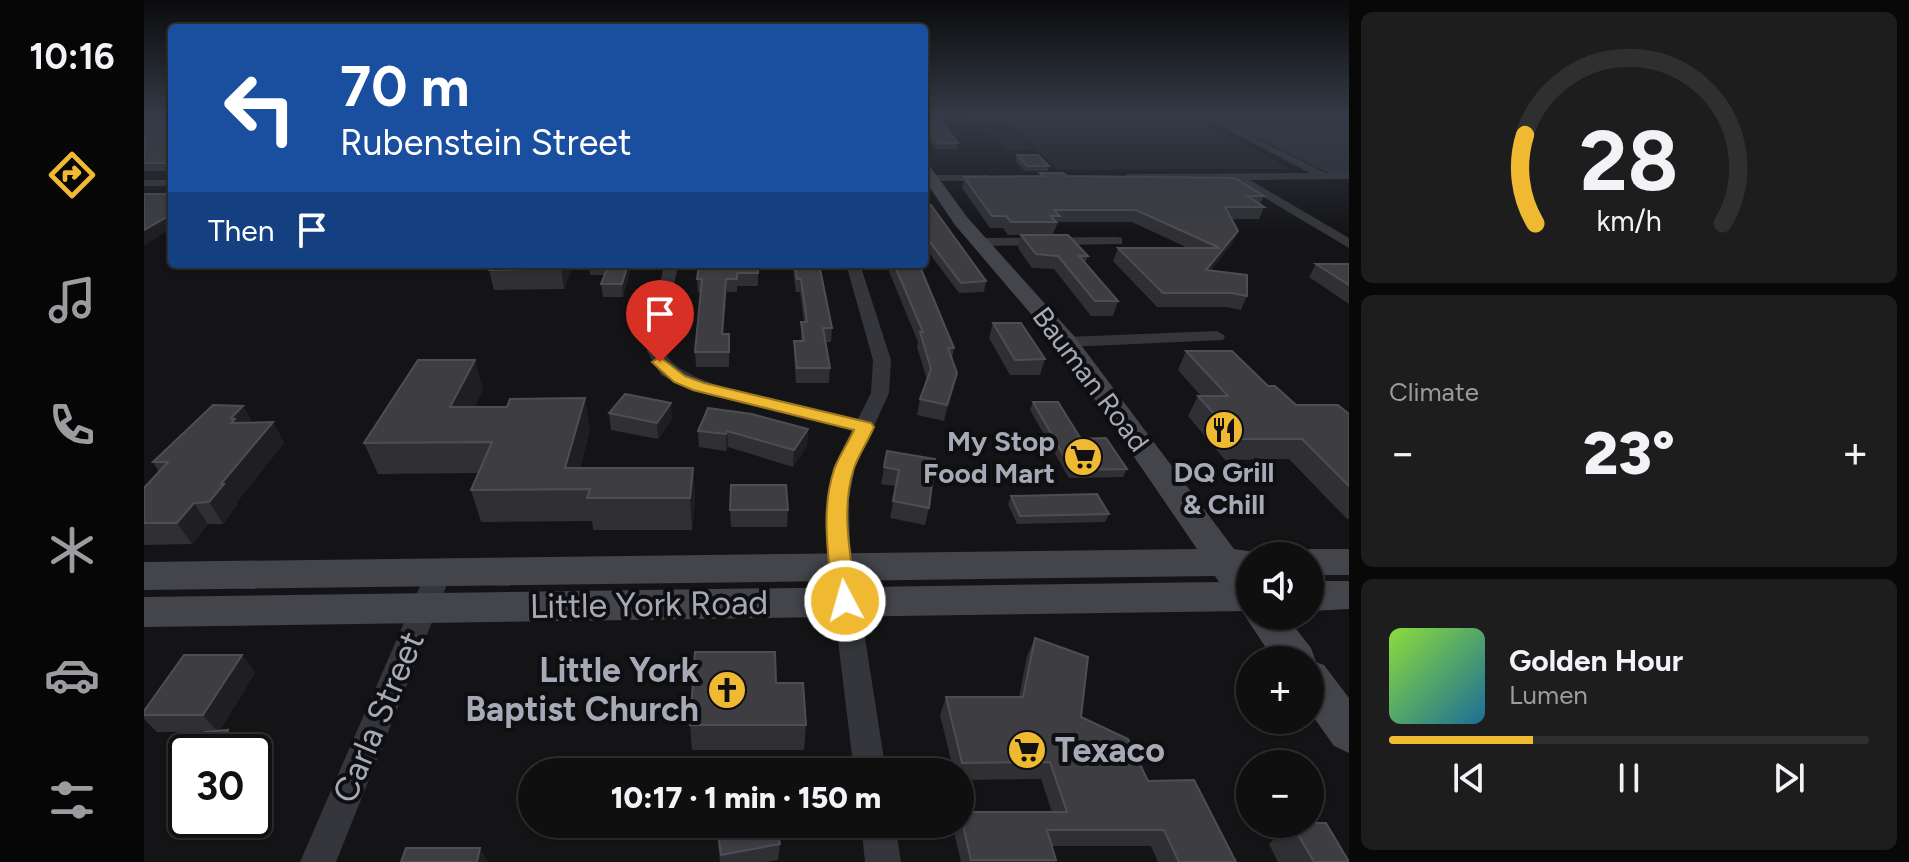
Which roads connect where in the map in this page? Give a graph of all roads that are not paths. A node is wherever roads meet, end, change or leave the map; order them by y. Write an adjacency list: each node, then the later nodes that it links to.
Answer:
1 (1282, 154): 3 (street)
2 (928, 175): 8 (street)
3 (1326, 176): 4 (street); 6 (street)
4 (1349, 176)
5 (1116, 177): 6 (street)
6 (1237, 177): 13 (street)
7 (928, 178): 12 (main road, Bauman Road)
8 (993, 178)
9 (144, 183): 10 (street)
10 (168, 183)
11 (1117, 241): 12 (street)
12 (979, 242): 17 (main road, Bauman Road)
13 (1349, 244)
14 (670, 268): 18 (street)
15 (854, 268): 18 (street)
16 (1217, 336): 17 (street)
17 (1067, 342): 19 (main road, Bauman Road)
18 (865, 427): 25 (street)
19 (1236, 561)
20 (1236, 562): 25 (main road, Little York Road)
21 (1324, 562): 22 (main road)
22 (1349, 562)
23 (439, 572): 24 (main road, Little York Road); 25 (main road, Little York Road); 29 (street, Carla Street)
24 (144, 576)
25 (843, 585): 28 (main road, Little York Road); 29 (main road, Little York Road); 33 (street)
26 (1349, 595): 27 (main road)
27 (1324, 596)
28 (1236, 597)
29 (424, 608): 30 (main road, Little York Road); 35 (street, Carla Street)
30 (144, 612)
31 (1324, 697): 32 (main road)
32 (1349, 732)
33 (868, 758)
34 (880, 838): 36 (street)
35 (318, 862)
36 (883, 862)

